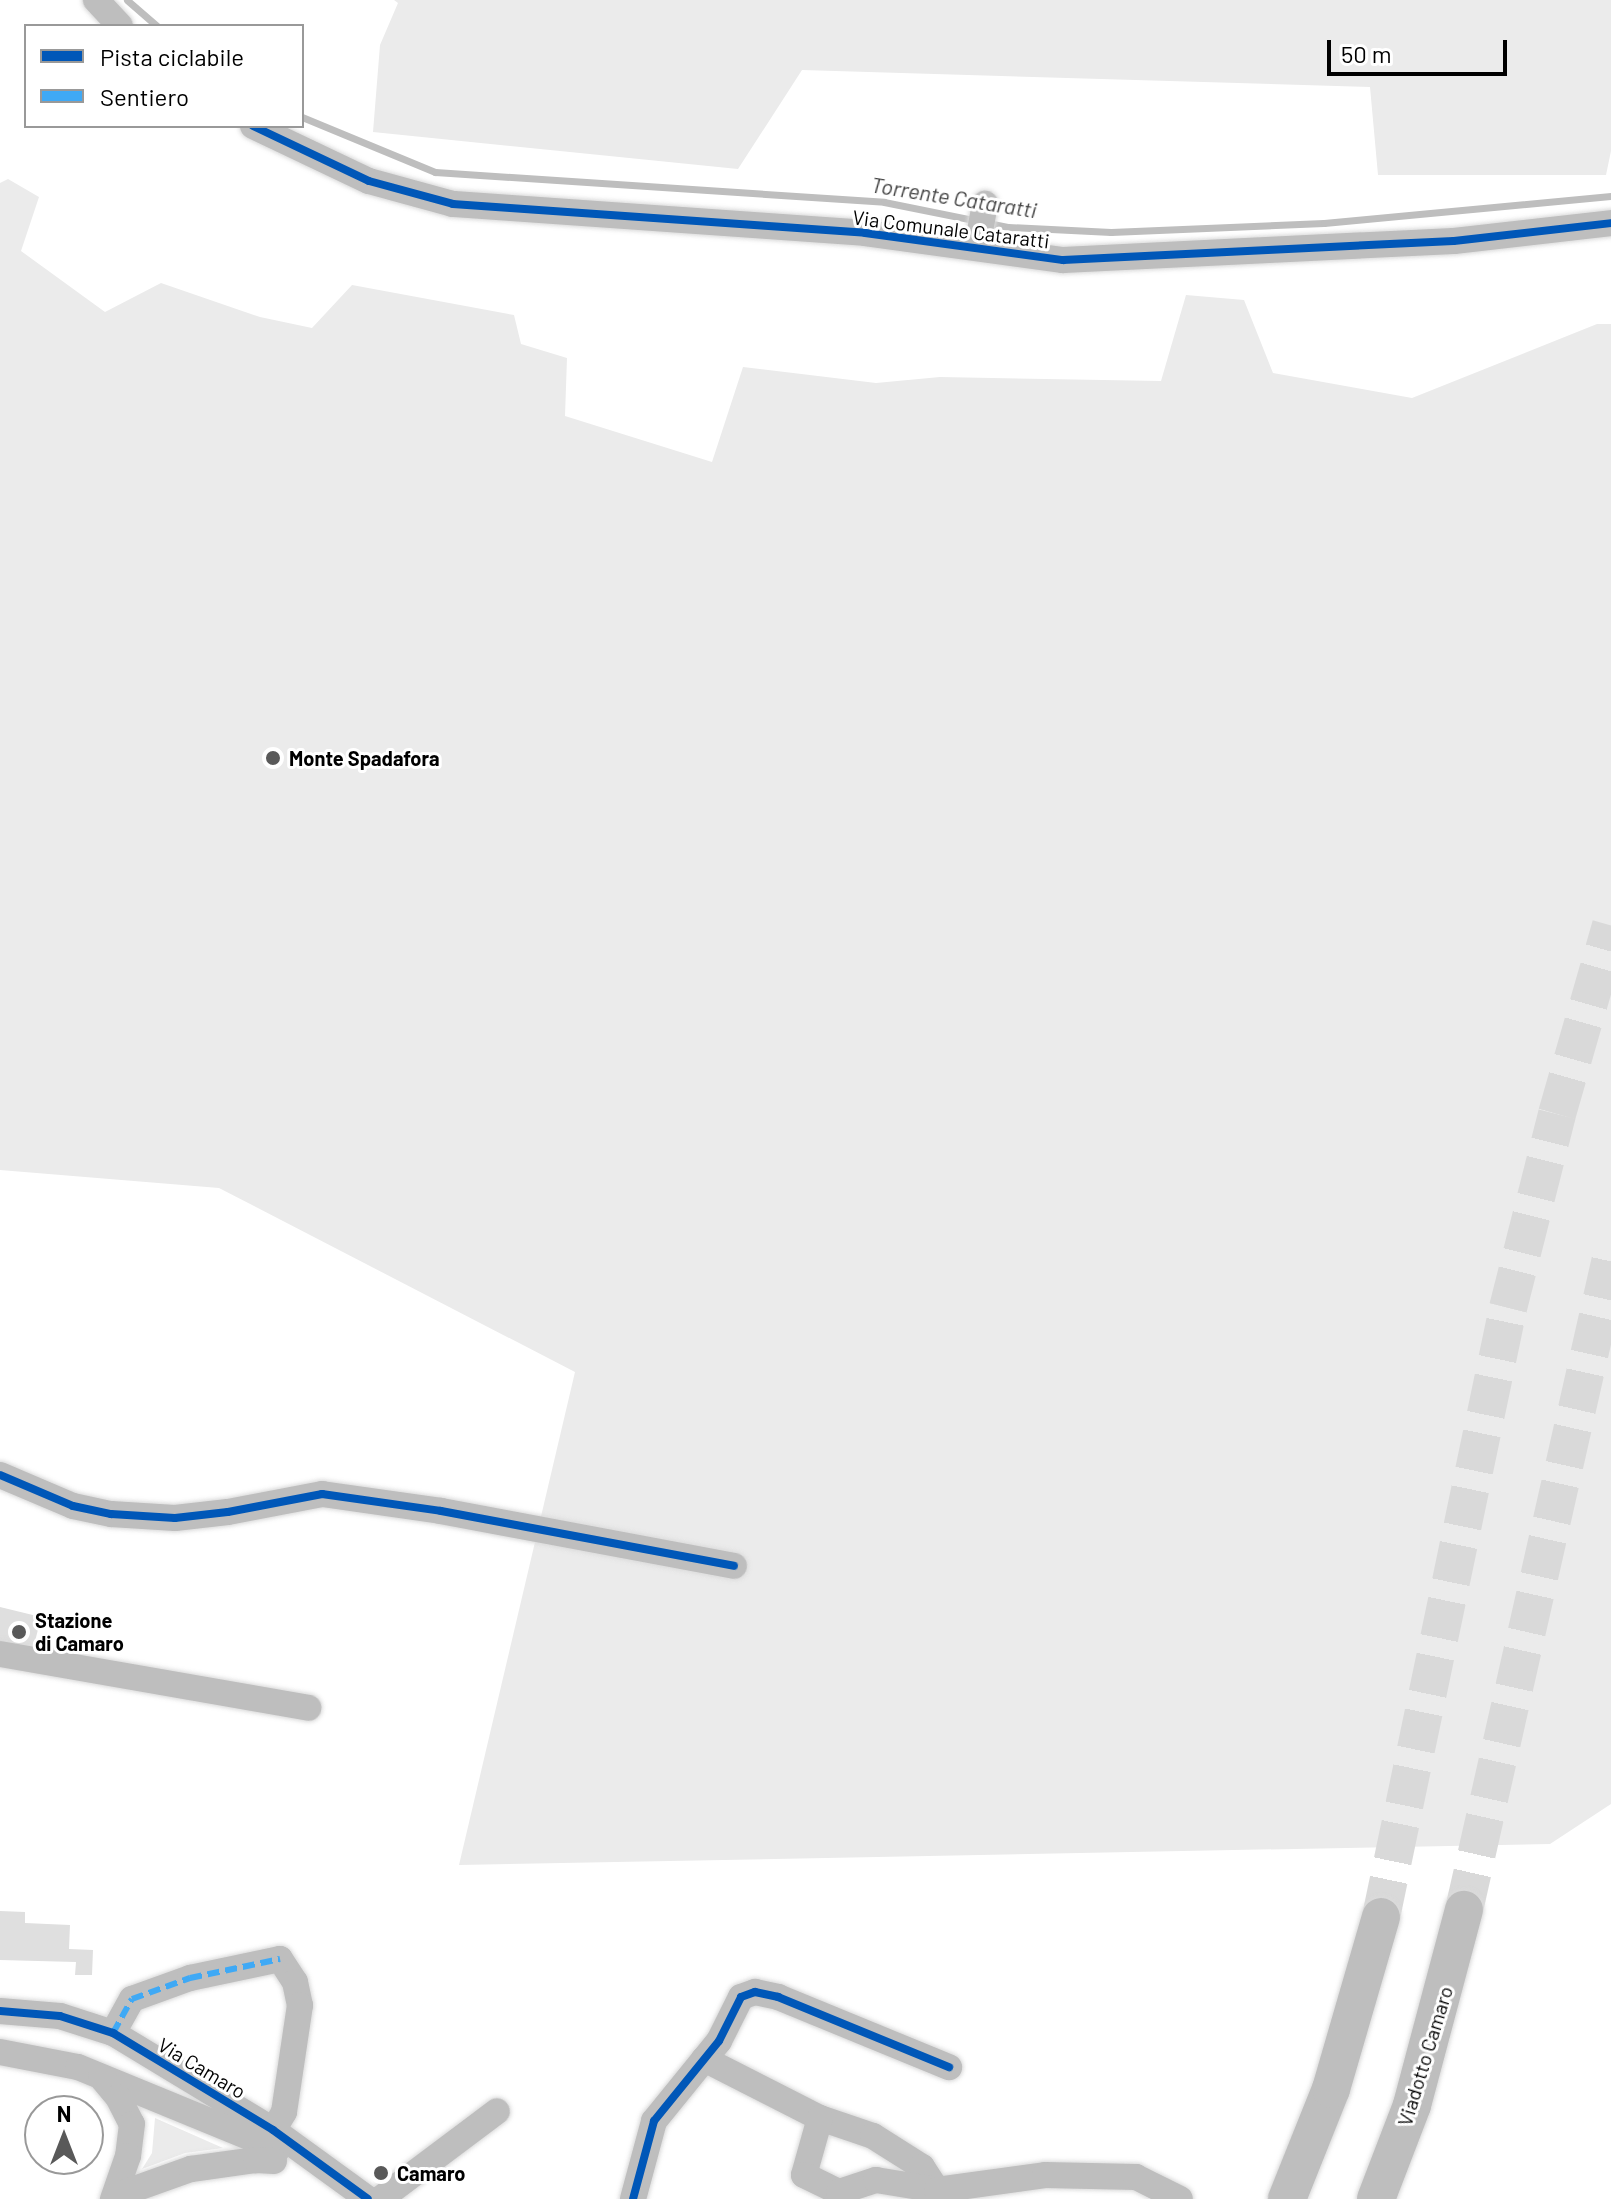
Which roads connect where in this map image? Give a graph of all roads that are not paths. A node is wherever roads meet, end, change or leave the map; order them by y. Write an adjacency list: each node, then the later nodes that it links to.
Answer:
1 (96, 0): 2 (street)
2 (118, 24)
3 (257, 128): 6 (street, Via Comunale Cataratti)
4 (985, 204): 6 (street)
5 (1611, 223): 6 (street, Via Comunale Cataratti)
6 (977, 247)
7 (0, 1475): 8 (street)
8 (734, 1566)
9 (0, 1654): 10 (street)
10 (308, 1708)
11 (1464, 1910): 31 (highway, Viadotto Camaro)
12 (1381, 1917): 30 (highway)
13 (0, 2011): 14 (street, Via Camaro)
14 (113, 2033): 16 (street, Via Camaro); 23 (street)
15 (0, 2052): 19 (street, Via Camaro)
16 (152, 2056): 20 (street); 23 (street, Via Camaro)
17 (704, 2059): 18 (street); 22 (street); 28 (street)
18 (949, 2067)
19 (101, 2077): 20 (street, Via Camaro); 25 (street)
20 (136, 2090): 23 (street, Via Camaro)
21 (497, 2111): 27 (street)
22 (820, 2118): 24 (street); 24 (street)
23 (265, 2144): 25 (street); 26 (street)
24 (936, 2195): 29 (street)
25 (114, 2197)
26 (368, 2199)
27 (380, 2199)
28 (633, 2199)
29 (1180, 2199)
30 (1287, 2199)
31 (1376, 2199)

